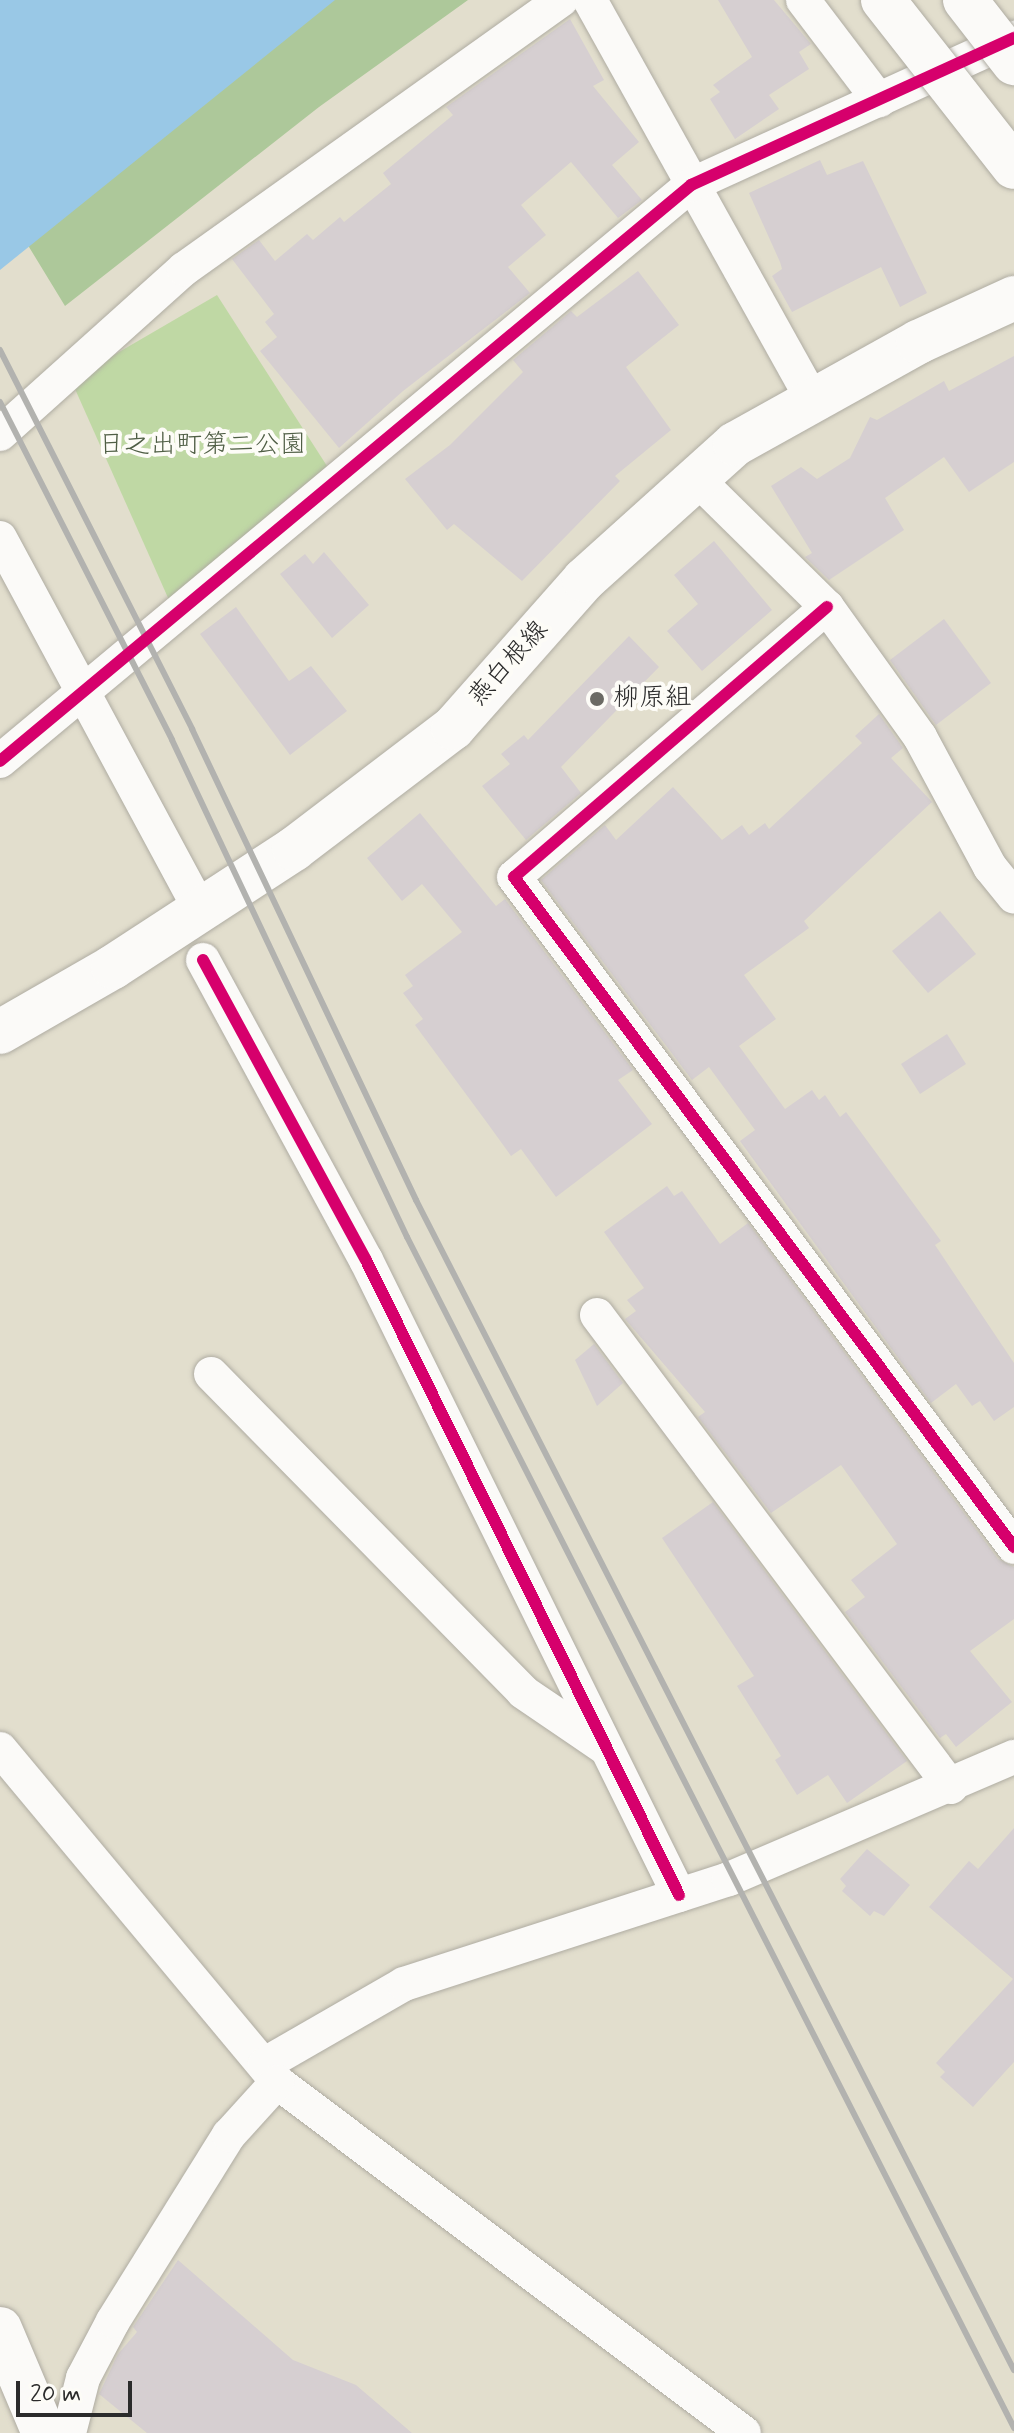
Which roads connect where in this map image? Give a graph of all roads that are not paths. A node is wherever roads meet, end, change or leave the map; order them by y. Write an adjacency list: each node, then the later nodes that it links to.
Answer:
1 (561, 0): 13 (street)
2 (590, 0): 10 (street)
3 (803, 0): 8 (street)
4 (883, 0): 9 (main road, bridge)
5 (965, 0): 7 (main road, bridge)
6 (1014, 38): 8 (street)
7 (1014, 63)
8 (879, 100): 10 (street)
9 (1014, 167)
10 (691, 185): 12 (street); 17 (street)
11 (1014, 298): 12 (main road, 燕白根線)
12 (813, 400): 14 (main road, 燕白根線)
13 (0, 434)
14 (697, 479): 16 (street); 20 (main road, 燕白根線)
15 (0, 538): 17 (street)
16 (827, 607): 19 (street); 25 (street)
17 (82, 692): 18 (street); 20 (street)
18 (0, 761)
19 (1014, 897)
20 (200, 910): 22 (main road, 燕白根線)
21 (203, 960): 27 (street)
22 (0, 1032)
23 (597, 1315): 29 (street)
24 (211, 1374): 27 (street)
25 (1014, 1547)
26 (0, 1749): 31 (street)
27 (608, 1750): 30 (street)
28 (1014, 1757): 29 (street)
29 (951, 1787): 30 (street)
30 (679, 1895): 31 (street)
31 (271, 2073): 34 (street); 35 (street)
32 (0, 2329): 33 (main road)
33 (44, 2433)
34 (69, 2433)
35 (744, 2433)

